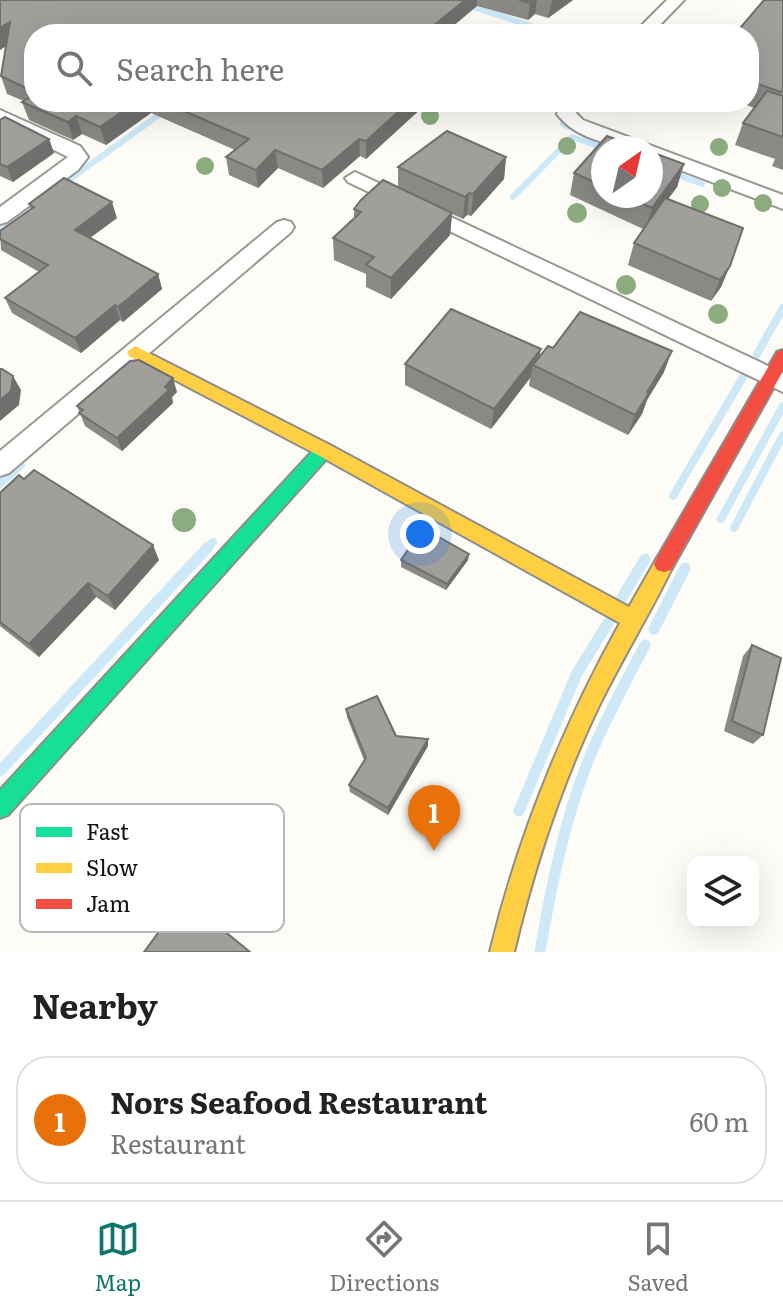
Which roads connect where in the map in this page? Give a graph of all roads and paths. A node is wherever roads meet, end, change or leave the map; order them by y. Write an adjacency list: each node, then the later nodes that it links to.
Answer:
1 (676, 0): 2 (street)
2 (651, 24)
3 (567, 112): 5 (street)
4 (0, 116): 9 (street)
5 (608, 136)
6 (663, 157): 8 (street)
7 (355, 178): 13 (street)
8 (783, 202)
9 (0, 217)
10 (284, 227): 11 (street)
11 (135, 352): 14 (street); 15 (street)
12 (783, 356): 13 (street)
13 (777, 380): 16 (street)
14 (324, 450): 16 (street); 17 (street)
15 (0, 466)
16 (631, 619): 18 (street)
17 (0, 807)
18 (502, 952)

